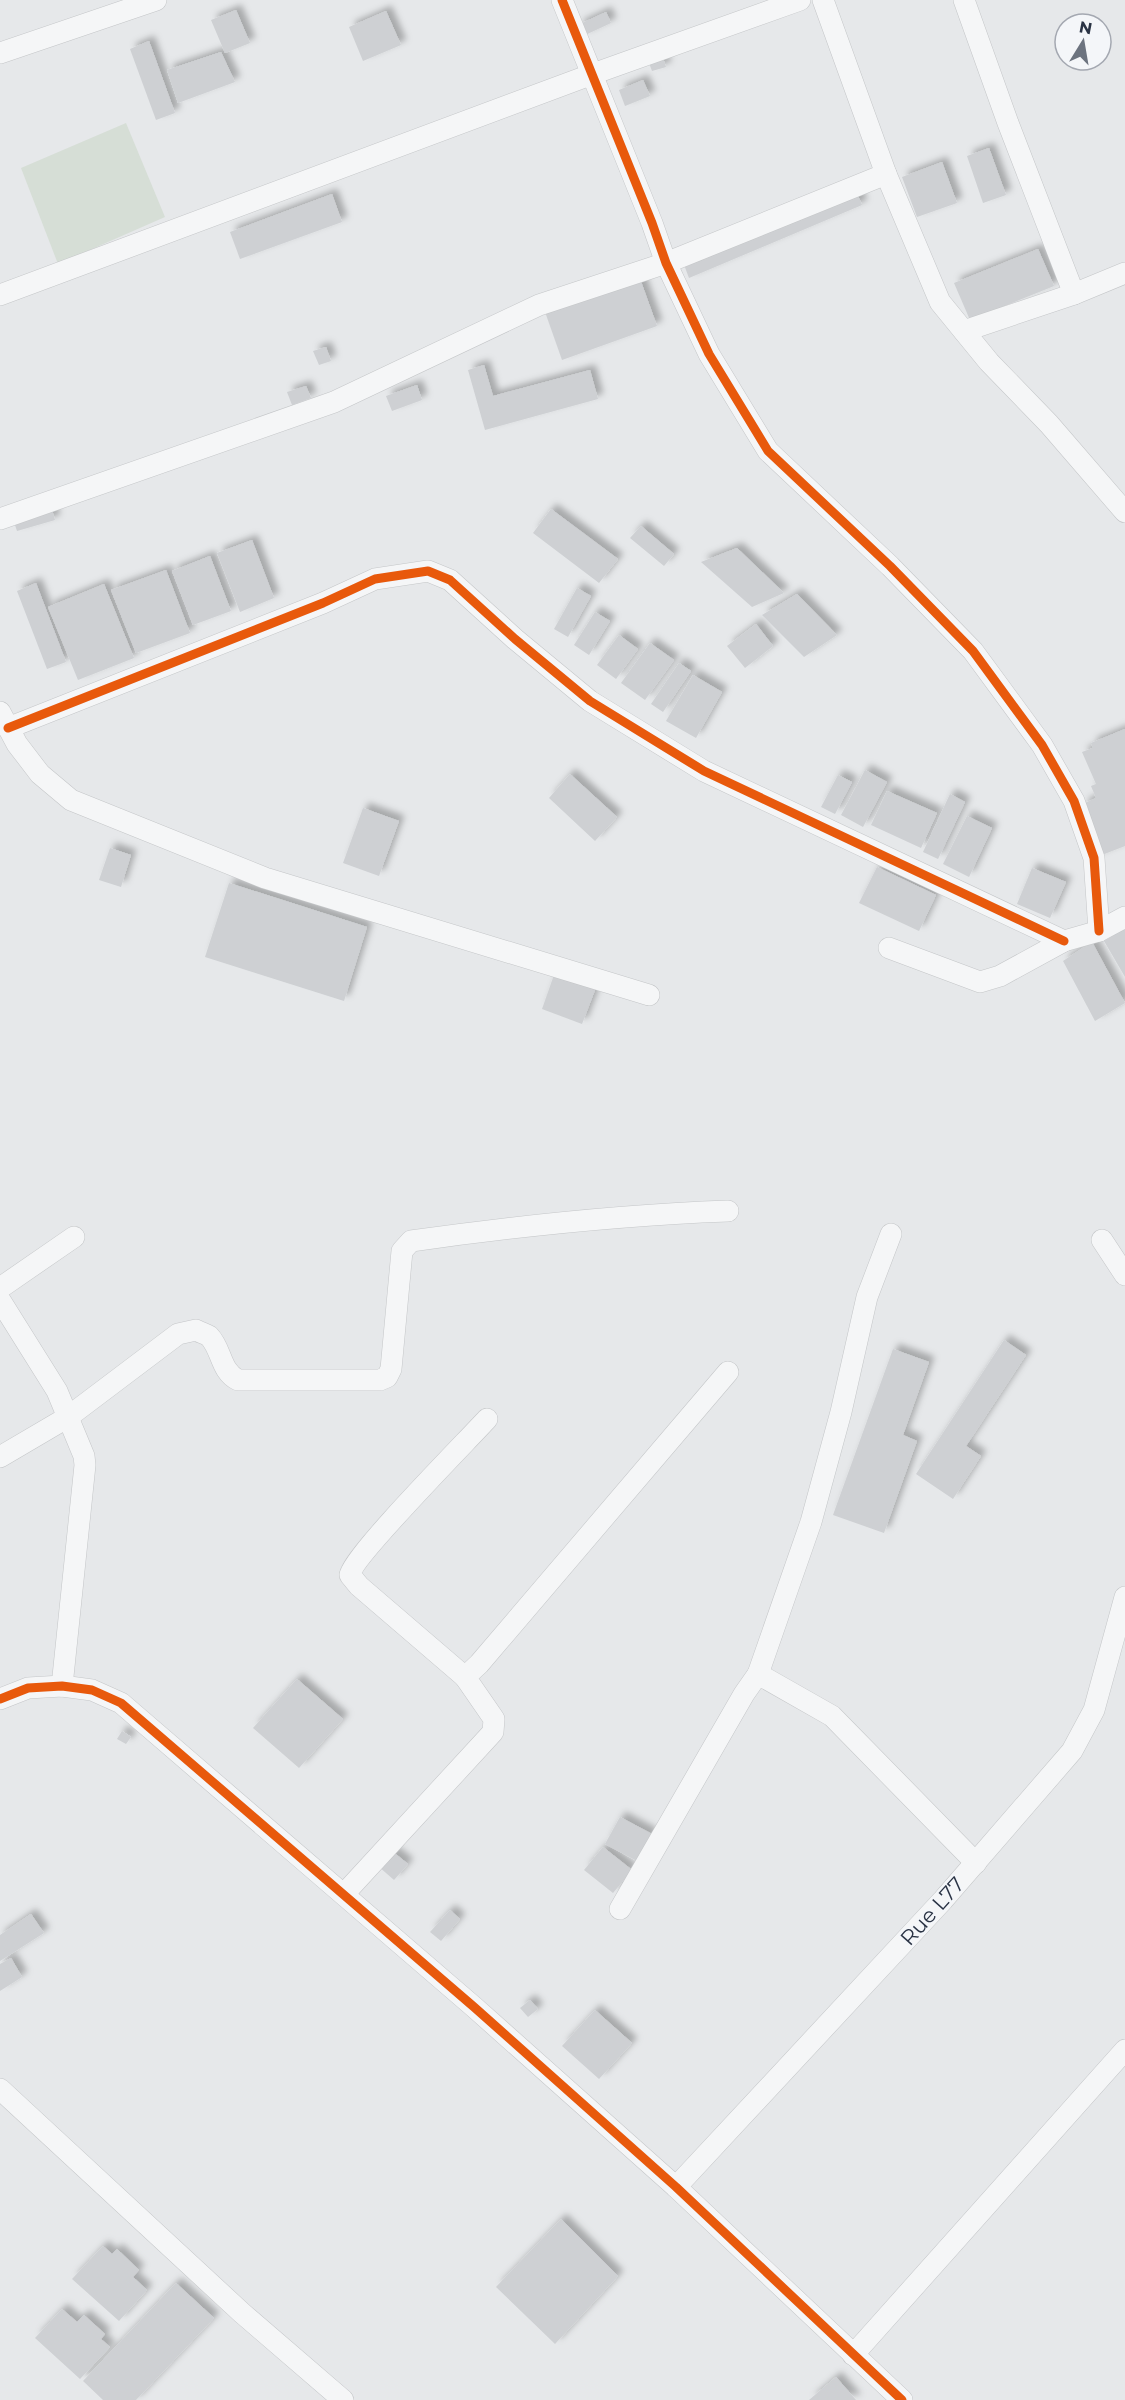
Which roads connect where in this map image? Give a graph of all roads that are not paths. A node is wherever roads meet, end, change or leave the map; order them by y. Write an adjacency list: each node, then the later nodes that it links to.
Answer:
1 (156, 0): 6 (street)
2 (562, 0): 7 (street)
3 (800, 0): 7 (street)
4 (824, 0): 8 (street)
5 (964, 0): 11 (street)
6 (0, 53)
7 (590, 75): 9 (street); 12 (street)
8 (886, 174): 9 (street); 13 (street)
9 (666, 263): 15 (street); 18 (street)
10 (1125, 273): 11 (street)
11 (1074, 294): 13 (street)
12 (0, 295)
13 (964, 331): 14 (street)
14 (1125, 512)
15 (0, 519)
16 (4, 720): 19 (street); 21 (street)
17 (1125, 917): 18 (street)
18 (1099, 931): 19 (street)
19 (1064, 941): 20 (street)
20 (889, 948)
21 (649, 995)
22 (728, 1211): 30 (street)
23 (891, 1234): 34 (street)
24 (74, 1237): 27 (street)
25 (1102, 1240): 26 (street)
26 (1125, 1275)
27 (0, 1288)
28 (0, 1300): 30 (street)
29 (728, 1372): 35 (street)
30 (68, 1417): 32 (street); 36 (street)
31 (487, 1419): 35 (street)
32 (0, 1457)
33 (1125, 1597): 38 (street, Rue L77)
34 (758, 1674): 38 (street); 40 (street)
35 (465, 1677): 39 (street)
36 (62, 1686): 37 (street); 39 (street)
37 (0, 1699)
38 (976, 1863): 43 (street, Rue L77)
39 (344, 1894): 43 (street)
40 (620, 1909)
41 (1125, 2050): 44 (street)
42 (0, 2089): 45 (street)
43 (676, 2187): 44 (street)
44 (853, 2355): 46 (street)
45 (342, 2400)
46 (902, 2400)

